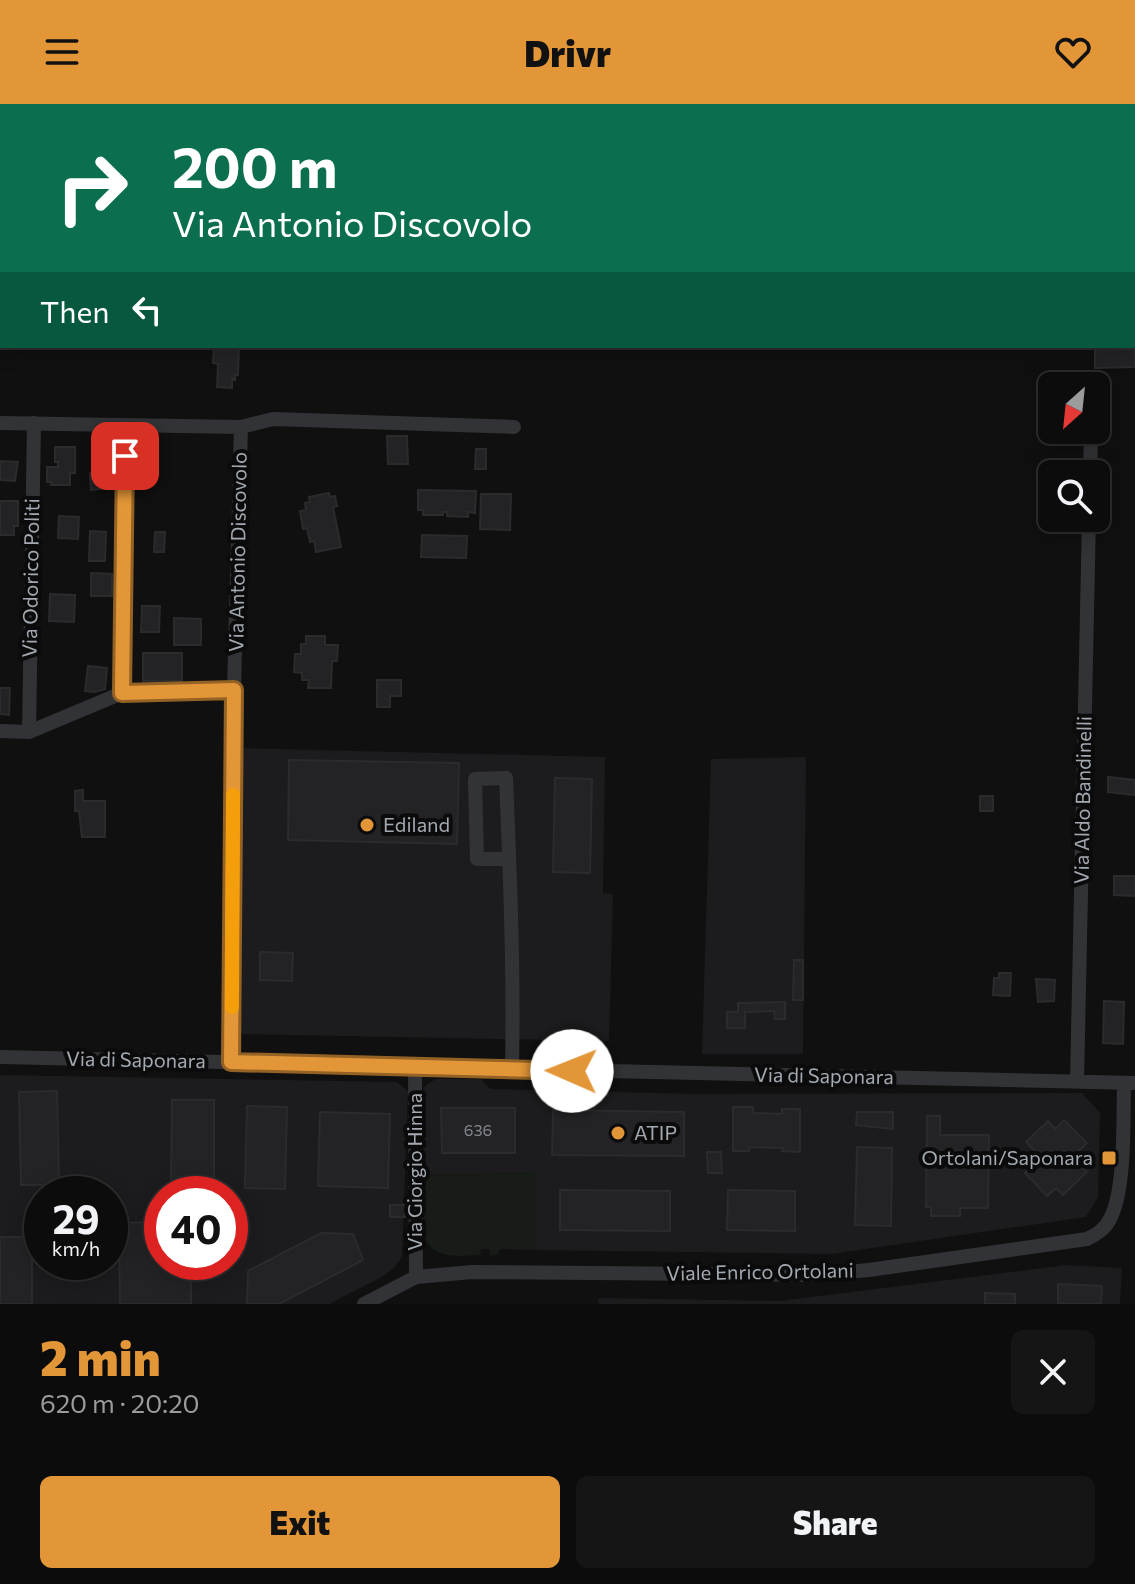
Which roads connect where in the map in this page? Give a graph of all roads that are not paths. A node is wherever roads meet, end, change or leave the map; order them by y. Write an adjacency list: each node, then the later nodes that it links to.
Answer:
1 (0, 423): 2 (street)
2 (34, 423): 3 (street); 10 (street, Via Odorico Politi)
3 (125, 427): 4 (street); 8 (street)
4 (241, 427): 5 (street); 7 (street, Via Antonio Discovolo)
5 (514, 427)
6 (1089, 532): 16 (street, Via Aldo Bandinelli)
7 (234, 690): 8 (street); 13 (street, Via Antonio Discovolo)
8 (122, 693): 10 (street)
9 (0, 731): 10 (street)
10 (29, 732)
11 (509, 859): 11 (street); 15 (street)
12 (0, 1057): 13 (street, Via di Saponara)
13 (231, 1062): 14 (street, Via di Saponara)
14 (415, 1067): 15 (street, Via di Saponara); 18 (street, Via Giorgio Hinna)
15 (512, 1069): 16 (street, Via di Saponara)
16 (1077, 1081): 17 (street, Via di Saponara)
17 (1129, 1083): 18 (street, Viale Enrico Ortolani)
18 (416, 1277): 19 (street, Viale Enrico Ortolani)
19 (364, 1304)

